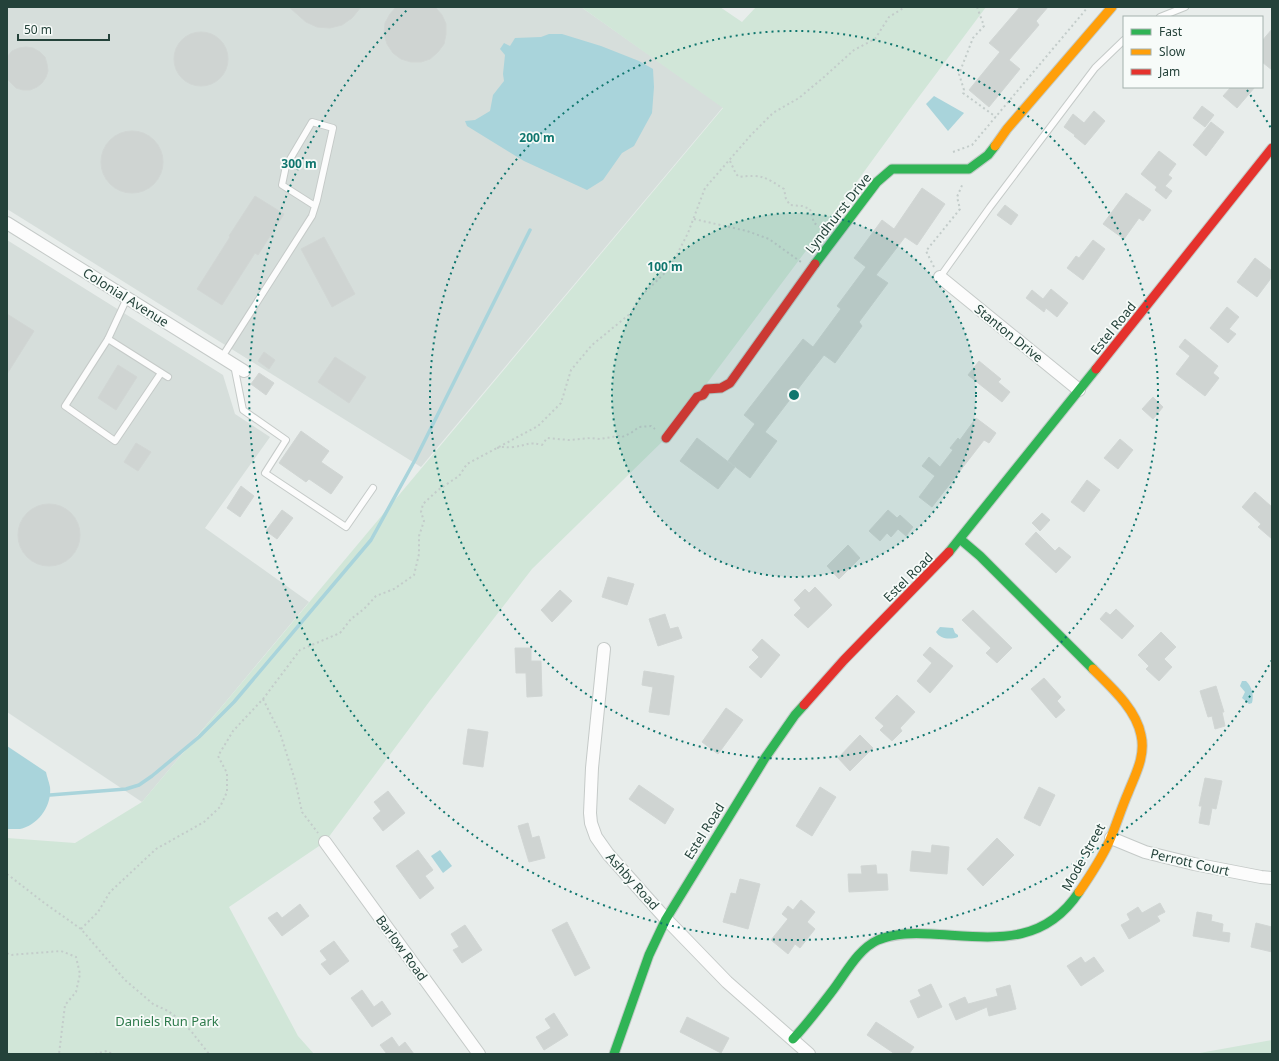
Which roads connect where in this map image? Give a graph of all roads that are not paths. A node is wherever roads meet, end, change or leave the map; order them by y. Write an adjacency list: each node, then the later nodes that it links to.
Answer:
1 (1112, 7): 17 (street, Lyndhurst Drive)
2 (1185, 7): 3 (lane)
3 (1162, 16)
4 (1123, 41): 8 (lane)
5 (1272, 148): 16 (street, Estel Road)
6 (315, 206): 6 (lane); 11 (lane)
7 (7, 223): 9 (street, Colonial Avenue)
8 (940, 277): 16 (street, Stanton Drive)
9 (127, 298): 10 (lane); 11 (street, Colonial Avenue)
10 (108, 339): 14 (lane); 14 (lane)
11 (222, 357): 12 (street, Colonial Avenue)
12 (234, 364): 13 (street, Colonial Avenue); 18 (lane)
13 (244, 371)
14 (161, 373): 15 (lane)
15 (168, 377)
16 (1079, 390): 19 (street, Estel Road)
17 (666, 438)
18 (373, 488)
19 (960, 539): 21 (street, Mode Street); 24 (street, Estel Road)
20 (604, 649): 24 (street, Ashby Road)
21 (1111, 838): 23 (street, Perrott Court); 25 (street, Mode Street)
22 (325, 842): 26 (street, Barlow Road)
23 (1272, 878)
24 (666, 919): 25 (street, Ashby Road); 27 (street, Estel Road)
25 (793, 1039): 28 (street, Ashby Road)
26 (479, 1054)
27 (614, 1054)
28 (809, 1054)

